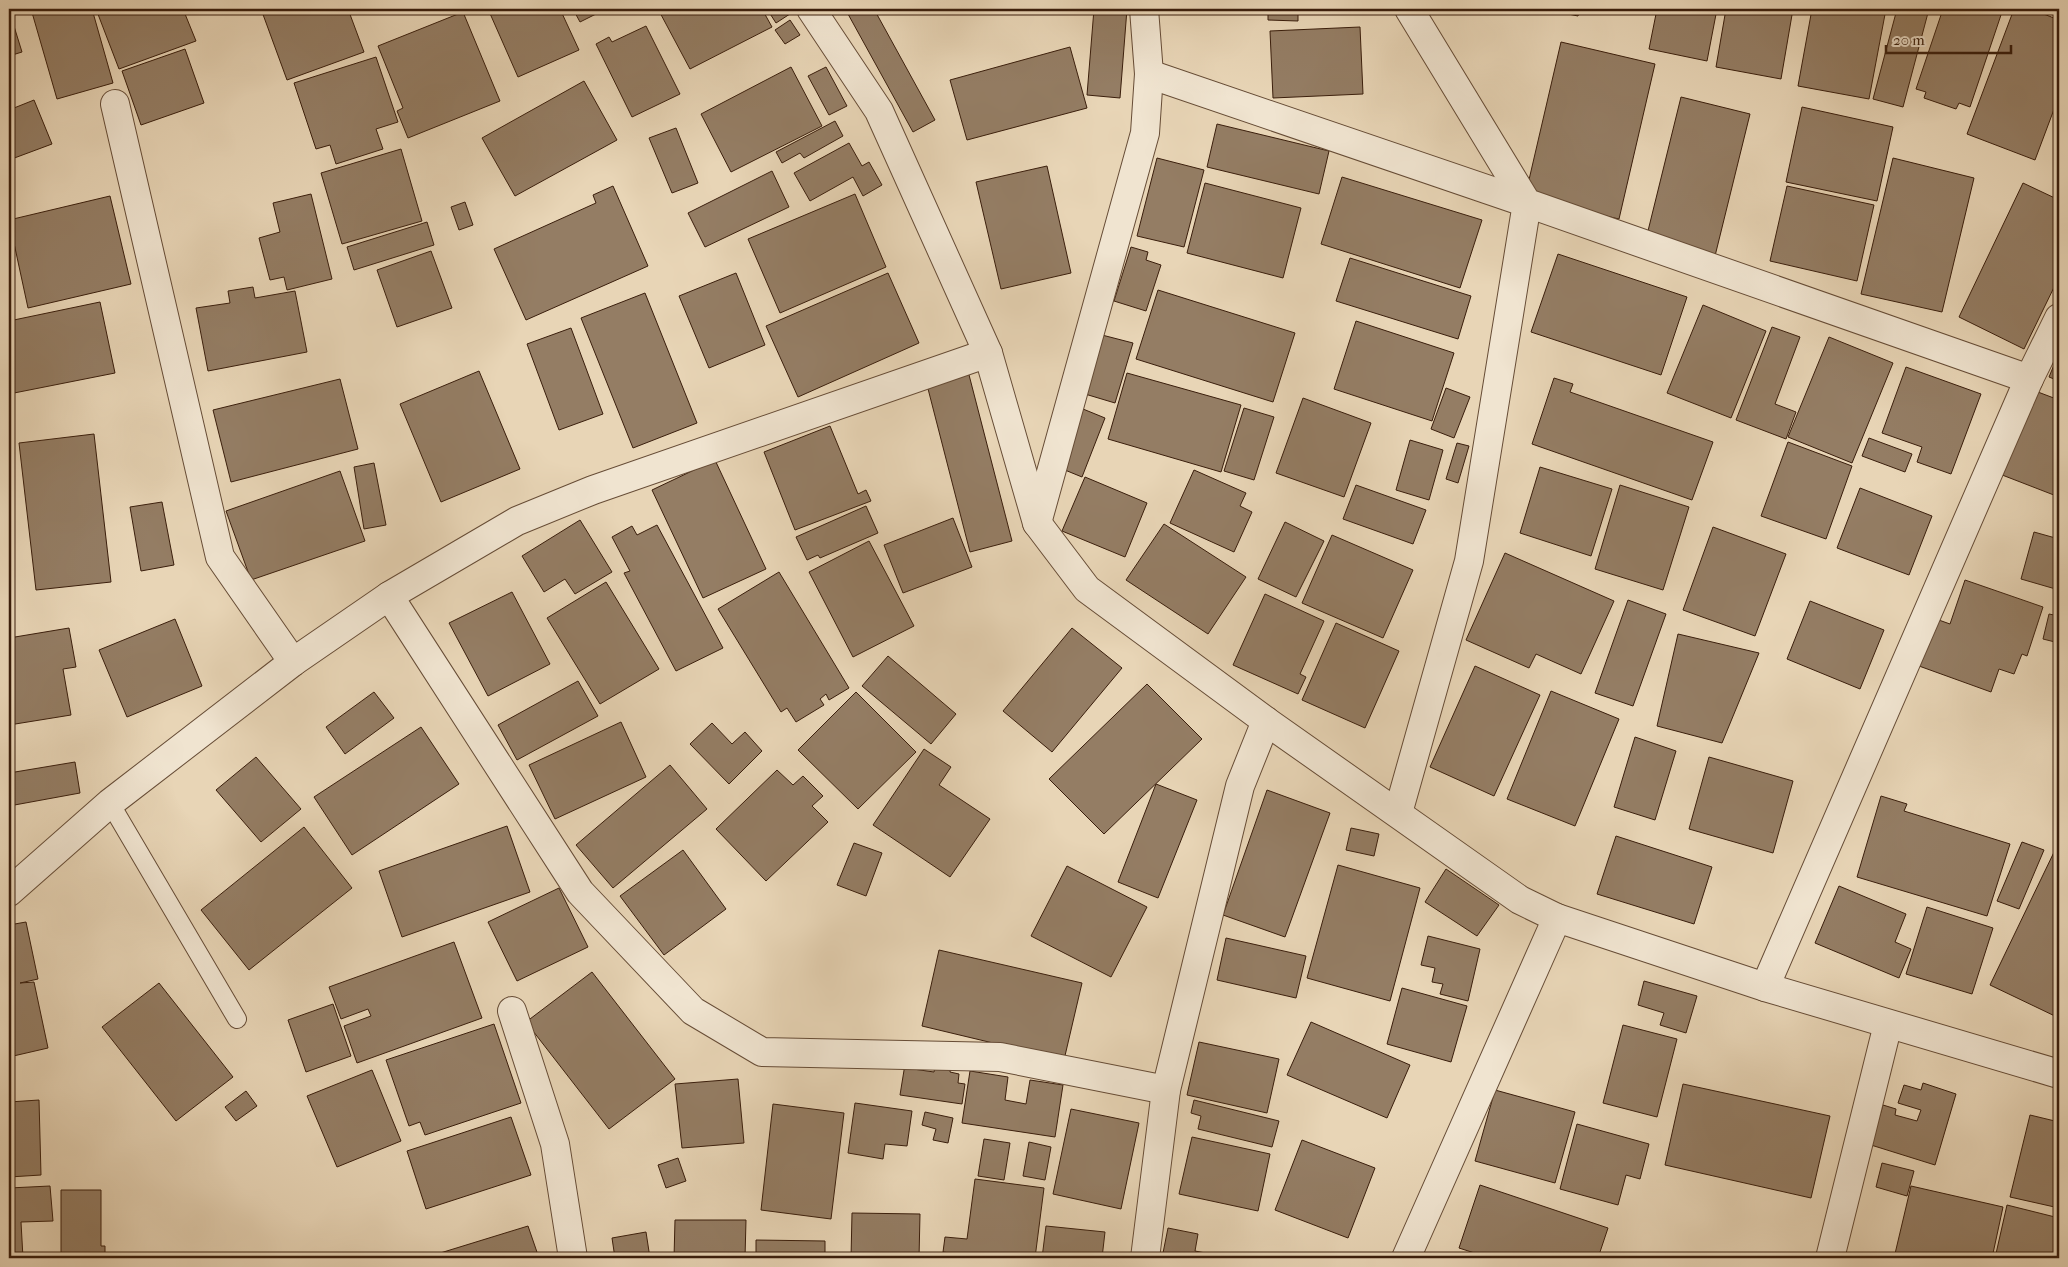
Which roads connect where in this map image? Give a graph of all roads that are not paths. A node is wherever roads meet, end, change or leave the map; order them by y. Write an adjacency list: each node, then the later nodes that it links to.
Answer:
1 (811, 9): 8 (street)
2 (1144, 9): 4 (street)
3 (1410, 9): 6 (street)
4 (1149, 74): 6 (street); 10 (street)
5 (115, 104): 12 (street)
6 (1527, 203): 9 (street); 15 (street)
7 (2059, 318): 9 (street)
8 (988, 353): 10 (street); 11 (street)
9 (2029, 379): 18 (street)
10 (1037, 523): 13 (street)
11 (389, 596): 12 (street); 23 (street)
12 (293, 662): 14 (street)
13 (1266, 721): 15 (street); 23 (street)
14 (110, 802): 16 (street); 20 (lane)
15 (1398, 814): 17 (street)
16 (9, 892)
17 (1557, 918): 18 (street); 26 (street)
18 (1765, 987): 21 (street)
19 (512, 1011): 24 (street)
20 (237, 1019)
21 (1888, 1024): 22 (street); 27 (street)
22 (2059, 1074)
23 (1166, 1090): 25 (street)
24 (573, 1258)
25 (1145, 1258)
26 (1406, 1258)
27 (1830, 1258)

